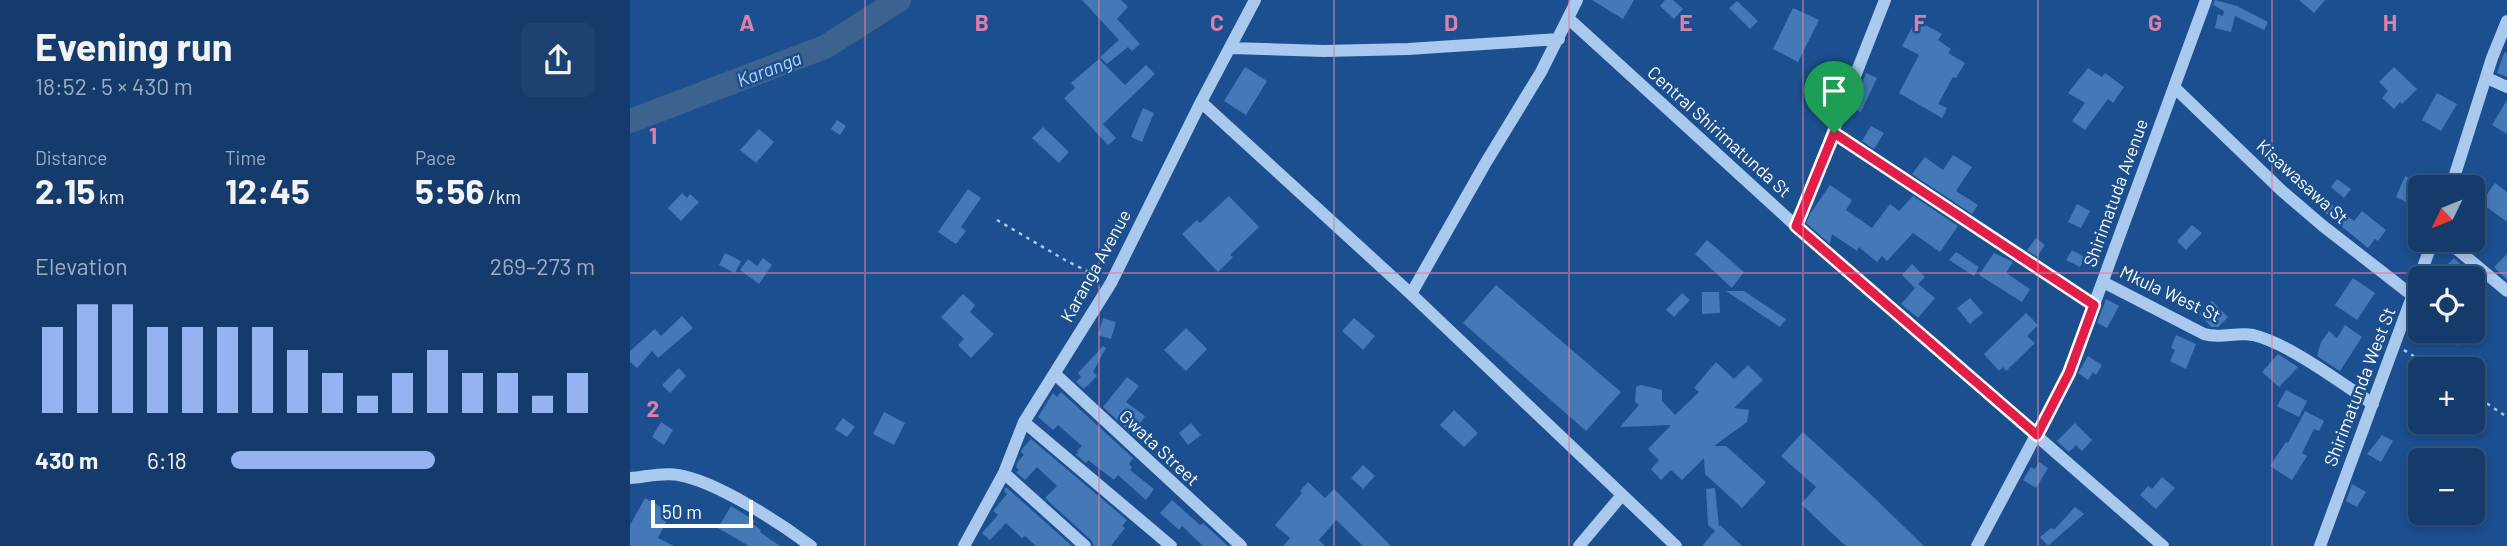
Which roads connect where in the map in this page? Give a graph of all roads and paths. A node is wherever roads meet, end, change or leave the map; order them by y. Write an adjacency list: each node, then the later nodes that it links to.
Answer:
1 (1255, 0): 8 (street, Karanga Avenue)
2 (1577, 0): 5 (street)
3 (1885, 0): 13 (street)
4 (2206, 0): 10 (street, Shirimatuda Avenue)
5 (1569, 19): 7 (street); 16 (street, Central Shirimatunda St)
6 (2507, 21): 9 (street)
7 (1559, 39): 8 (street); 22 (street)
8 (1231, 48): 12 (street, Karanga Avenue)
9 (2487, 78): 11 (street); 14 (street)
10 (2174, 87): 18 (street, Shirimatuda Avenue); 21 (street, Kisawasawa St)
11 (2507, 87)
12 (1201, 102): 19 (street, Karanga Avenue); 22 (street)
13 (1834, 133): 16 (street); 23 (street)
14 (2455, 175)
15 (997, 219): 19 (path)
16 (1796, 226): 32 (street, Central Shirimatunda St)
17 (2460, 252): 20 (street)
18 (2102, 282): 23 (street, Shirimatuda Avenue); 29 (street, Mkula West St)
19 (1111, 283): 27 (street, Karanga Avenue)
20 (2507, 291)
21 (2408, 292)
22 (1411, 294): 35 (street)
23 (2094, 305): 32 (street, Shirimatuda Avenue)
24 (2408, 309): 25 (street, Shirimatunda West St)
25 (2395, 344): 26 (path); 29 (street, Shirimatunda West St)
26 (2415, 357)
27 (1055, 374): 31 (street, Karanga Avenue); 40 (street, Gwata Street)
28 (2485, 402): 30 (path)
29 (2372, 404): 45 (street, Shirimatunda West St)
30 (2507, 417)
31 (1024, 422): 33 (street, Karanga Avenue); 39 (street)
32 (2037, 435): 43 (street, Shirimatuda Avenue); 44 (street, Central Shirimatunda St)
33 (1004, 473): 37 (street, Karanga Avenue); 38 (street)
34 (630, 479): 36 (street)
35 (1622, 495): 41 (street); 42 (street)
36 (811, 546)
37 (964, 546)
38 (1085, 546)
39 (1171, 546)
40 (1241, 546)
41 (1579, 546)
42 (1676, 546)
43 (1977, 546)
44 (2163, 546)
45 (2320, 546)

